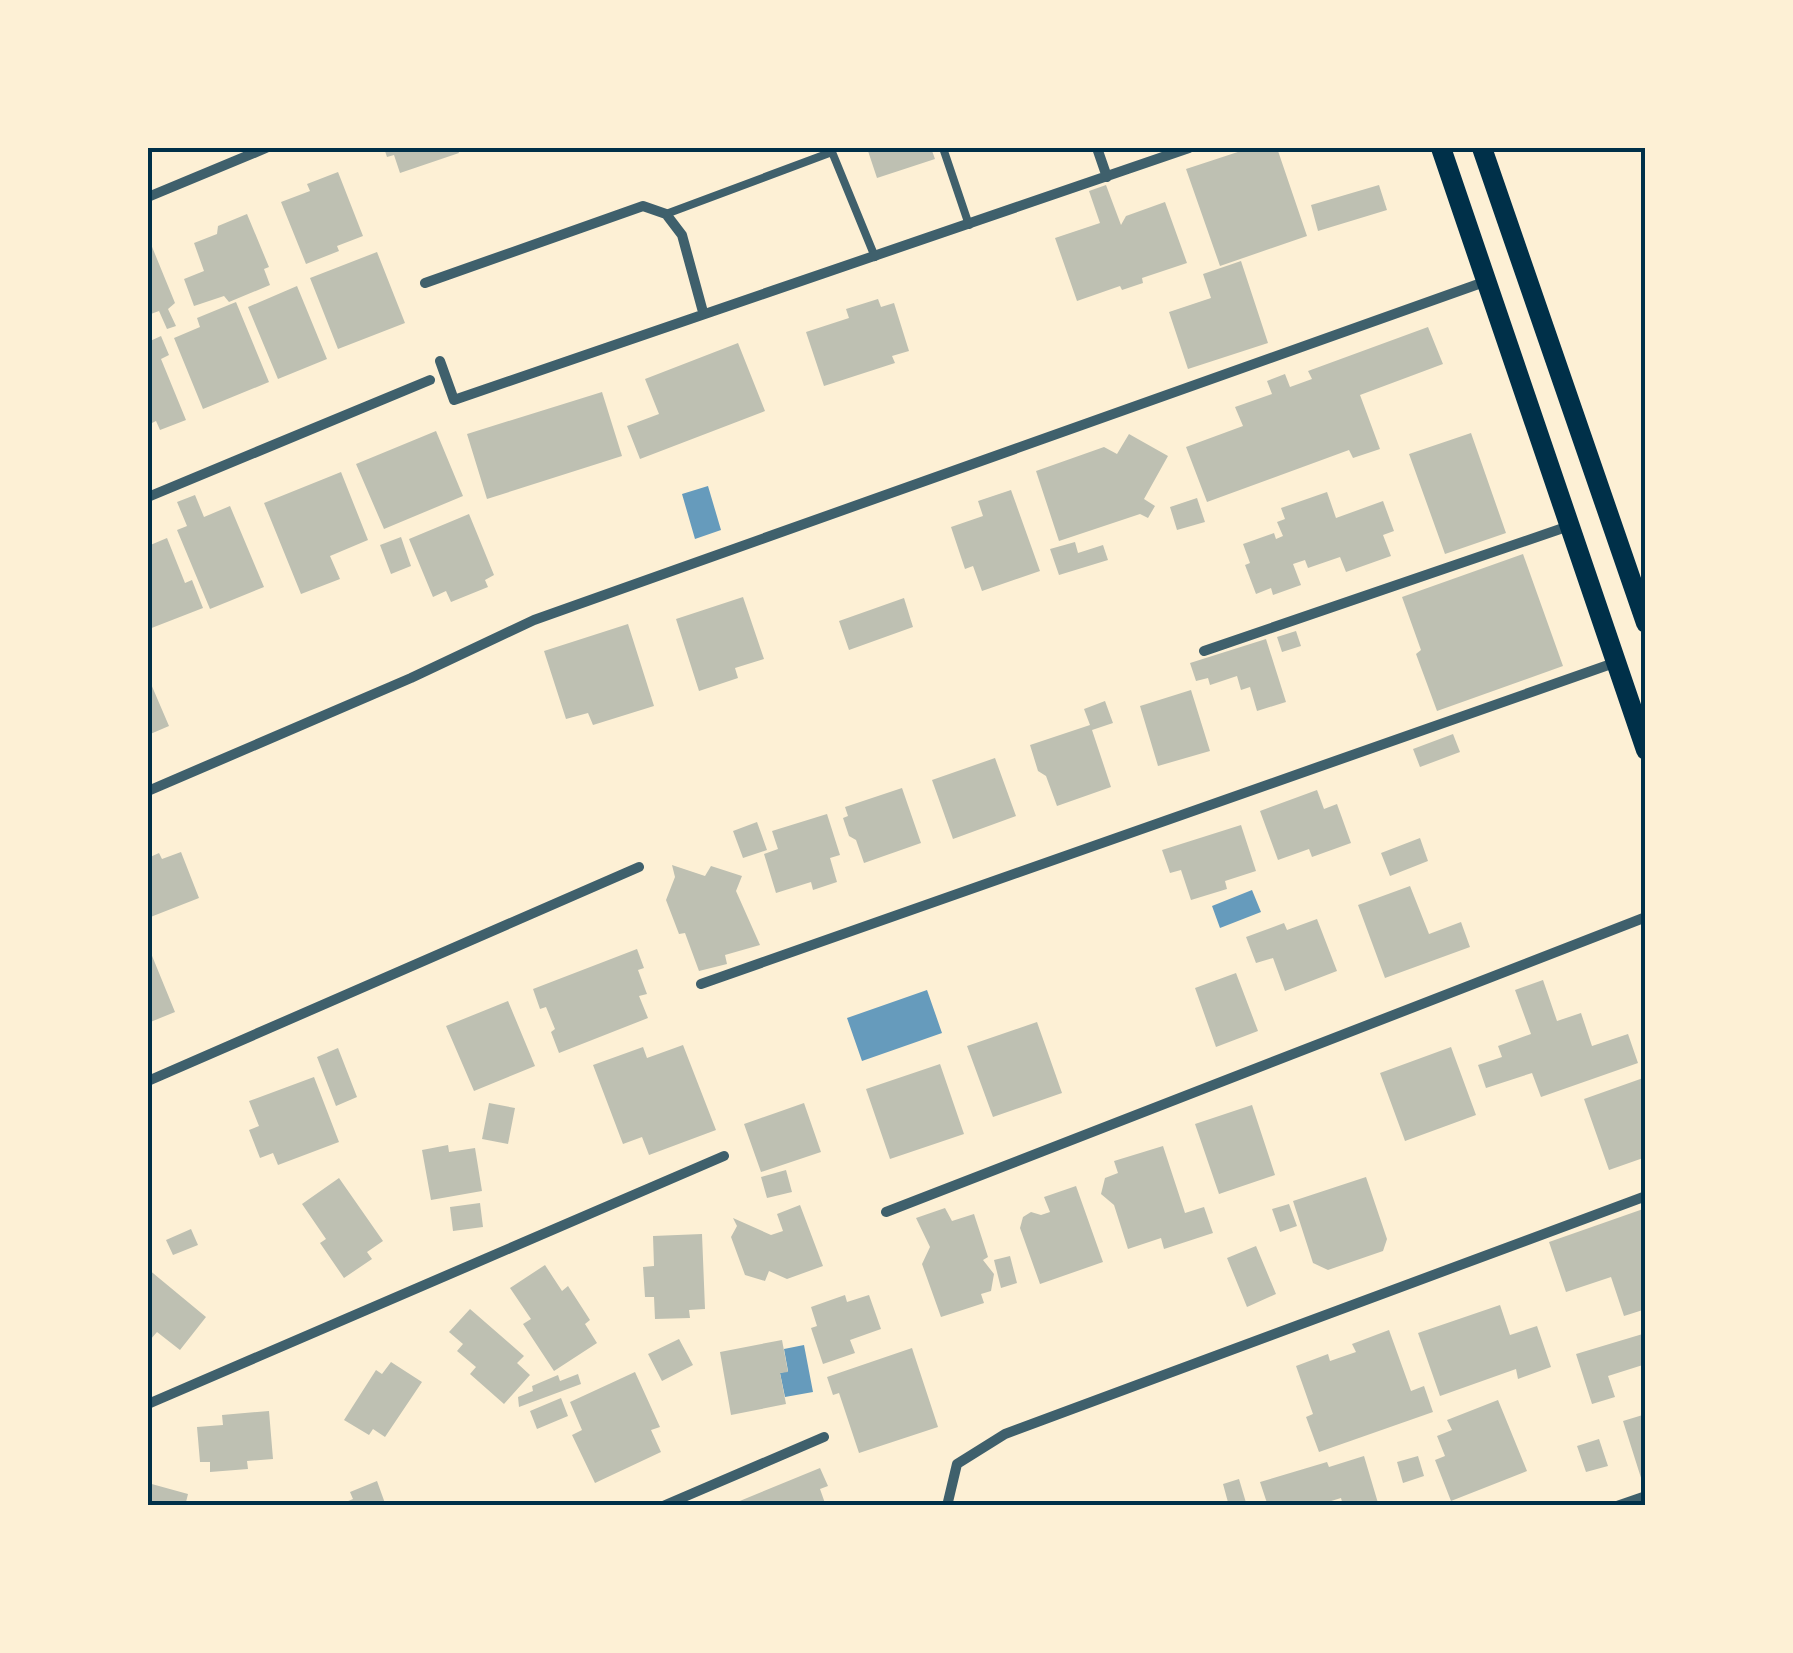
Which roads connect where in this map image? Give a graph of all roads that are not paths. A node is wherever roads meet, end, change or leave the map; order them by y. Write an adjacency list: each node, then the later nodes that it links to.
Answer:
1 (266, 148): 8 (street)
2 (943, 148): 10 (lane)
3 (1096, 148): 7 (street)
4 (1190, 148): 7 (street)
5 (1441, 148): 12 (main road)
6 (1482, 148): 19 (main road)
7 (1107, 176): 10 (street)
8 (148, 197)
9 (666, 214): 11 (lane); 13 (street); 14 (street)
10 (968, 225): 11 (street)
11 (875, 257): 14 (street)
12 (1487, 281): 18 (main road); 23 (street)
13 (425, 282)
14 (702, 312): 15 (street)
15 (440, 362)
16 (430, 380): 17 (street)
17 (148, 497)
18 (1570, 526): 20 (street); 21 (main road)
19 (1646, 623)
20 (1204, 652)
21 (1614, 663): 22 (main road); 26 (street)
22 (1646, 750)
23 (148, 792)
24 (639, 867): 27 (street)
25 (1646, 917): 30 (street)
26 (701, 984)
27 (148, 1081)
28 (724, 1156): 31 (street)
29 (1646, 1196): 35 (street)
30 (886, 1212)
31 (148, 1404)
32 (824, 1437): 34 (street)
33 (1646, 1496): 36 (street)
34 (663, 1506)
35 (947, 1506)
36 (1616, 1506)

